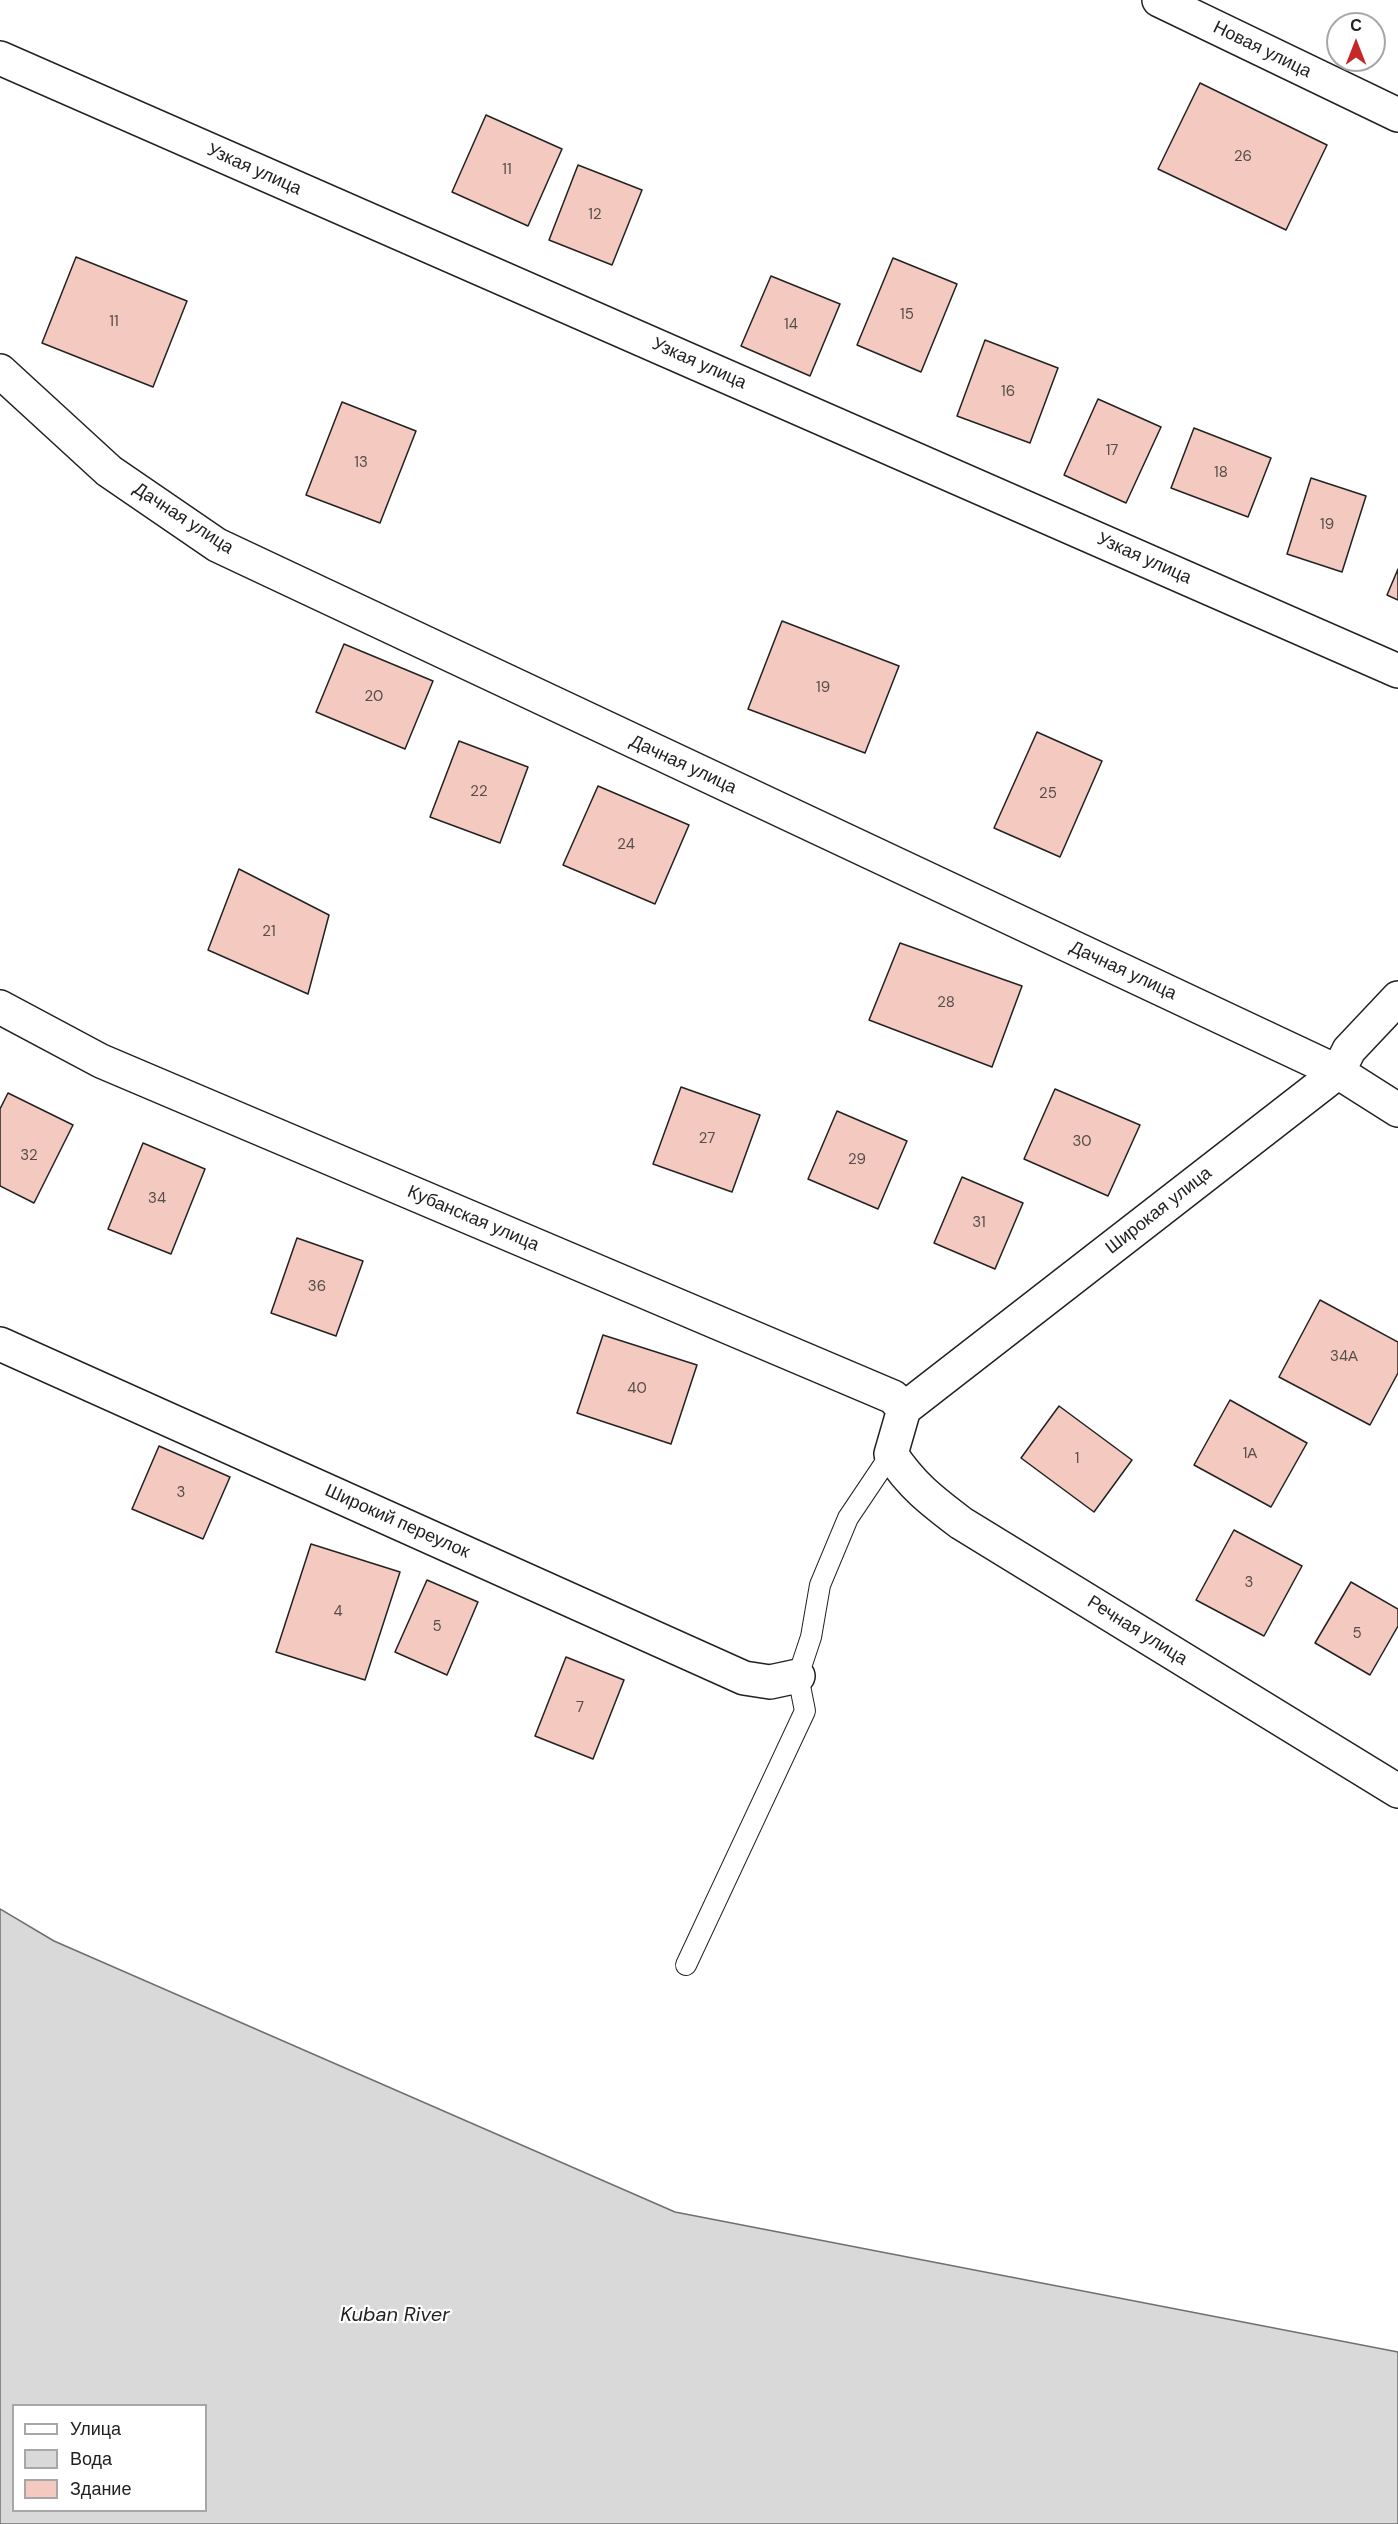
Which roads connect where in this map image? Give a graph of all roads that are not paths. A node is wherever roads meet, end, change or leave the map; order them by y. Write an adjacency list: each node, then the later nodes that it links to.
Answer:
1 (1159, 0): 3 (street, Новая улица)
2 (0, 58): 5 (street, Узкая улица)
3 (1398, 115)
4 (0, 371): 8 (street, Дачная улица)
5 (1398, 671)
6 (1398, 998): 8 (street, Широкая улица)
7 (0, 1007): 11 (street, Кубанская улица)
8 (1338, 1072): 9 (street, Дачная улица); 11 (street, Широкая улица)
9 (1398, 1110)
10 (0, 1344): 13 (street, Широкий переулок)
11 (904, 1409): 12 (street)
12 (891, 1454): 13 (lane); 14 (street, Речная улица)
13 (798, 1676): 15 (lane)
14 (1398, 1791)
15 (686, 1965)

